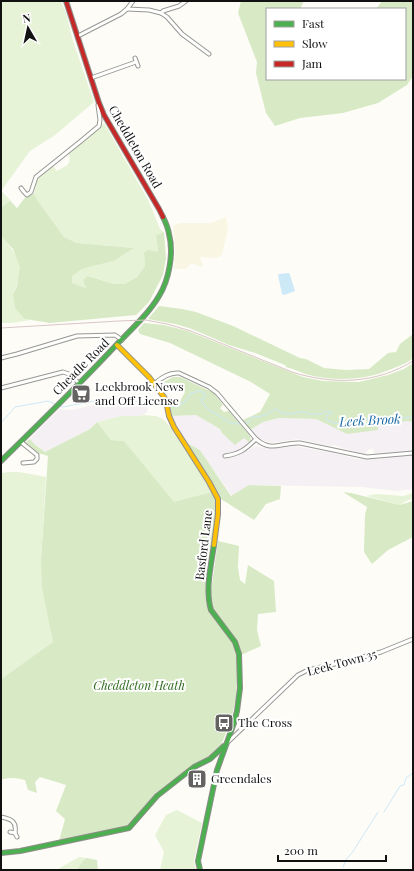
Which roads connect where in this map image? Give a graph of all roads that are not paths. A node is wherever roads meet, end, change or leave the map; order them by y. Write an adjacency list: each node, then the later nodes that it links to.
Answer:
1 (66, 1): 6 (main road, Cheddleton Road)
2 (133, 1): 4 (street)
3 (186, 1): 5 (street)
4 (127, 9): 5 (street); 6 (street)
5 (161, 13): 7 (street)
6 (78, 37): 9 (main road, Cheddleton Road)
7 (209, 54)
8 (136, 62): 9 (street)
9 (91, 78): 10 (main road, Cheddleton Road)
10 (99, 102): 11 (street); 12 (main road, Cheddleton Road)
11 (21, 188)
12 (166, 280): 13 (main road, Cheadle Road)
13 (122, 340): 14 (main road, Cheadle Road); 15 (street)
14 (117, 345): 16 (main road, Cheadle Road); 17 (main road, Basford Lane)
15 (1, 358)
16 (79, 383): 18 (street); 20 (main road, Cheadle Road)
17 (154, 384): 19 (street); 26 (main road, Basford Lane)
18 (1, 388)
19 (256, 439): 21 (street); 22 (street)
20 (21, 442): 23 (main road, Cheadle Road); 24 (street)
21 (413, 453)
22 (225, 456)
23 (1, 461)
24 (23, 463)
25 (413, 639): 26 (street, Leek Town 35)
26 (225, 746): 29 (main road); 30 (main road, Basford Lane)
27 (1, 817): 28 (street)
28 (10, 832)
29 (1, 852)
30 (200, 870)

